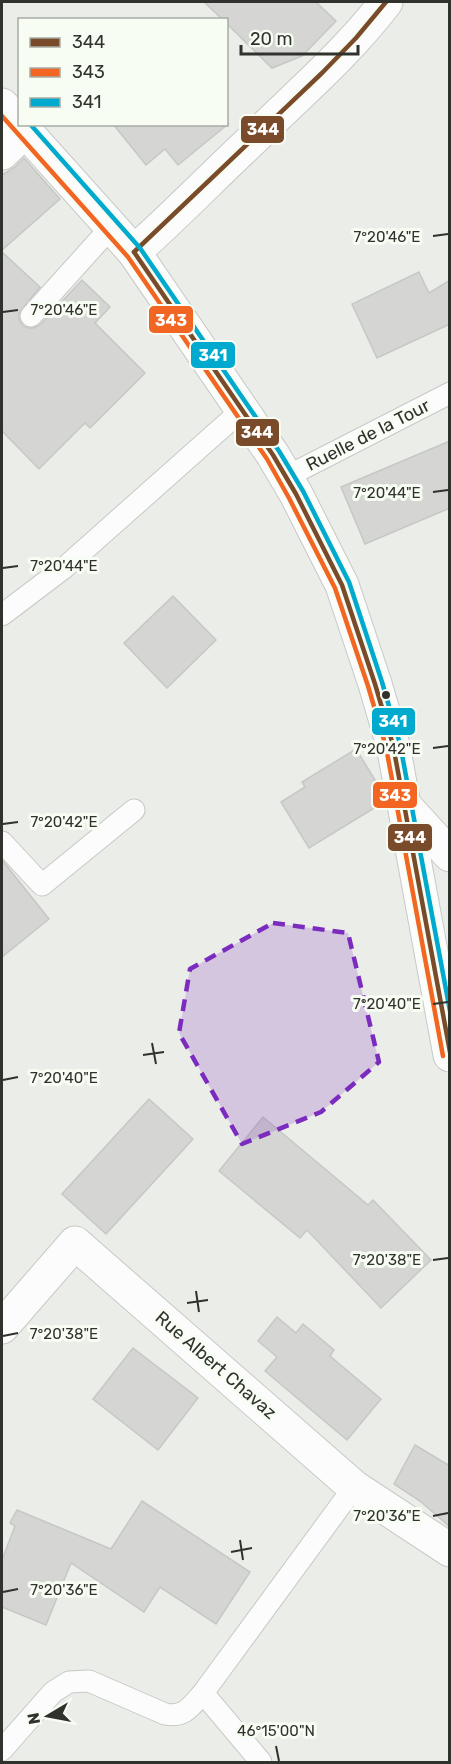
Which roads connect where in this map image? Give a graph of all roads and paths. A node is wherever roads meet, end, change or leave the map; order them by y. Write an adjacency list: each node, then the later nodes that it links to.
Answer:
1 (386, 2): 8 (street)
2 (2, 105): 3 (street)
3 (18, 123)
4 (21, 126): 5 (street)
5 (25, 131): 6 (street); 7 (street)
6 (2, 153)
7 (112, 226): 8 (street); 9 (lane)
8 (134, 252): 11 (street)
9 (31, 316)
10 (450, 393): 12 (lane, Ruelle de la Tour)
11 (243, 409): 12 (street); 13 (lane)
12 (286, 477): 14 (street)
13 (2, 615)
14 (405, 806): 17 (street); 18 (street)
15 (134, 810): 16 (lane)
16 (2, 842)
17 (450, 855)
18 (450, 1055)
19 (2, 1327): 20 (street, Rue Albert Chavaz)
20 (354, 1487): 21 (street, Rue Albert Chavaz); 22 (lane)
21 (450, 1550)
22 (203, 1693): 23 (lane); 24 (lane)
23 (2, 1750)
24 (261, 1762)

